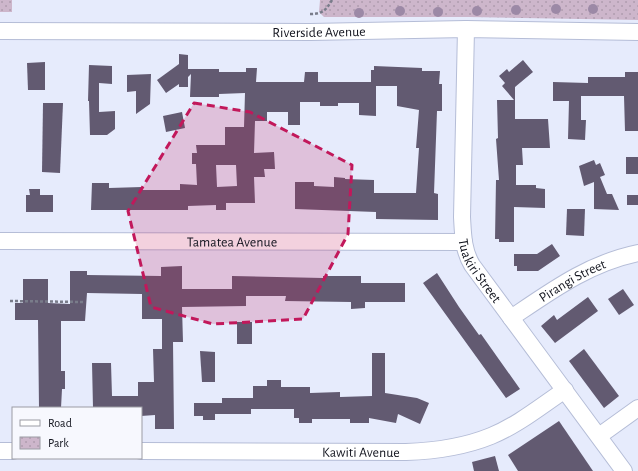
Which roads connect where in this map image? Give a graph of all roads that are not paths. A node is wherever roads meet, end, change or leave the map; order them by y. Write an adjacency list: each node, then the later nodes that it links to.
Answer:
1 (466, 28): 2 (street, Riverside Avenue); 3 (street, Riverside Avenue); 5 (street, Tuakiri Street)
2 (0, 31)
3 (638, 32)
4 (0, 241): 5 (street, Tamatea Avenue)
5 (464, 242): 7 (street, Tuakiri Street)
6 (638, 253): 7 (street, Pirangi Street)
7 (510, 318): 8 (street, Tuakiri Street)
8 (565, 390): 10 (street, Tuakiri Street); 13 (street, Kawiti Avenue)
9 (638, 408): 10 (street)
10 (599, 436): 14 (street, Tuakiri Street)
11 (0, 451): 12 (street)
12 (12, 451)
13 (142, 451)
14 (624, 471)

